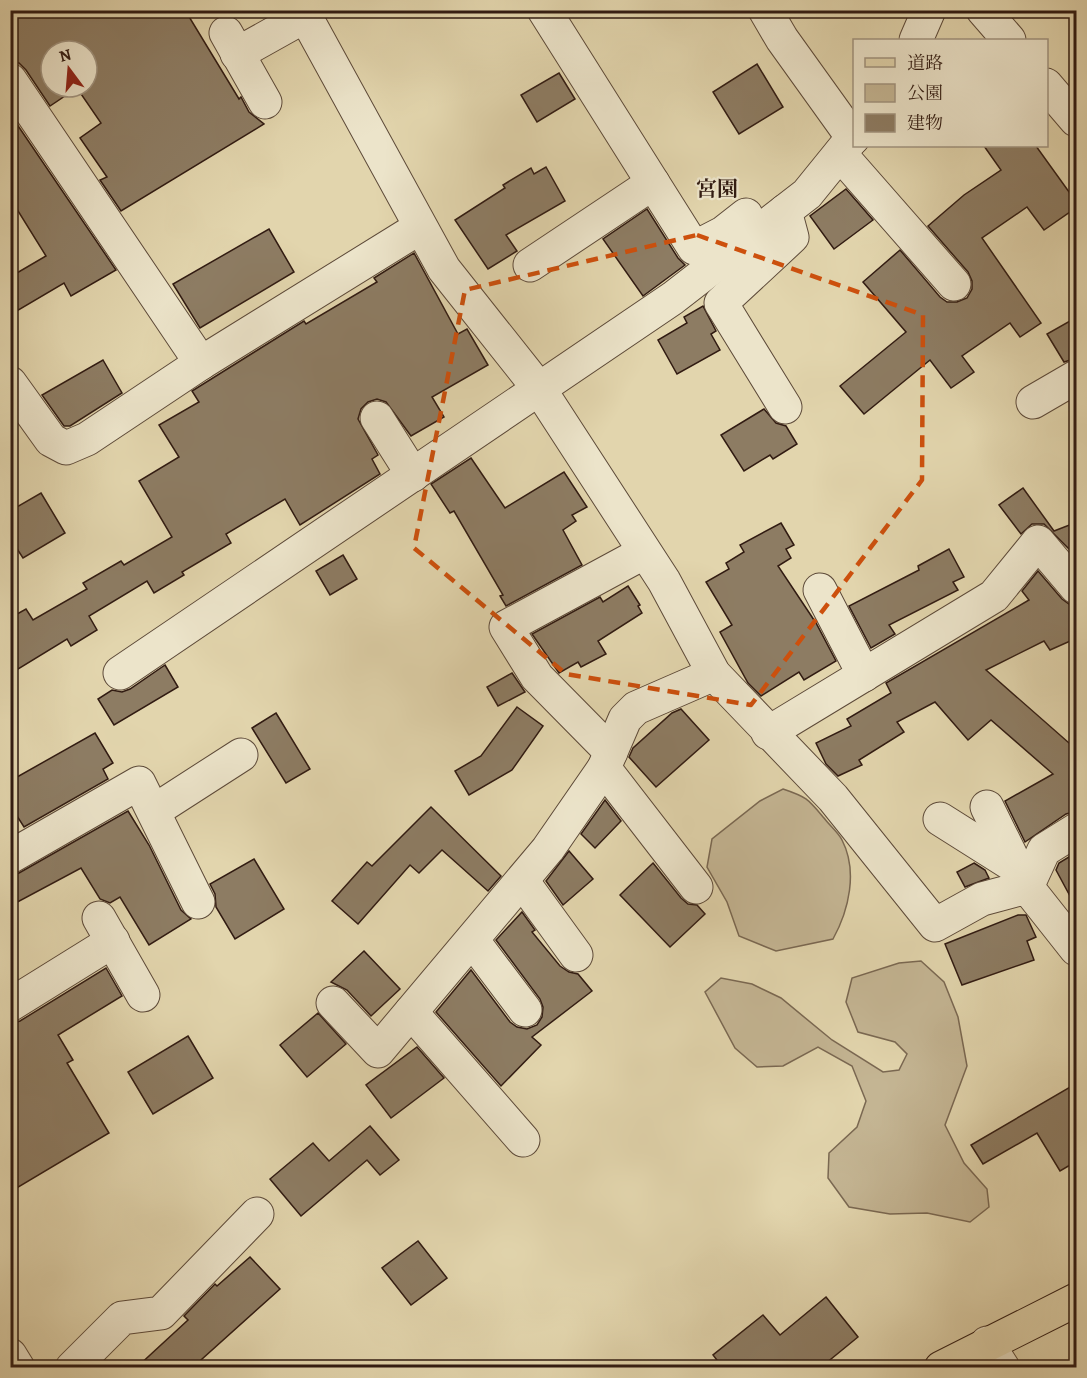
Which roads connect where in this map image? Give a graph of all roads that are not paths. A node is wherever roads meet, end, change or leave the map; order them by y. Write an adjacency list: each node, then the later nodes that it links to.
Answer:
1 (544, 10): 13 (street)
2 (765, 10): 12 (street)
3 (929, 10): 6 (street)
4 (983, 10): 7 (street)
5 (303, 13): 10 (street); 15 (street)
6 (916, 39)
7 (1008, 39)
8 (10, 80): 18 (street)
9 (1048, 86): 11 (street)
10 (266, 102)
11 (1077, 120)
12 (849, 143): 14 (street); 17 (street)
13 (653, 183): 14 (street); 16 (street)
14 (796, 202): 21 (street); 23 (street)
15 (419, 228): 18 (street); 21 (street)
16 (530, 265)
17 (954, 284)
18 (201, 363): 20 (street)
19 (1077, 377): 22 (street)
20 (10, 383)
21 (540, 390): 25 (street); 26 (street)
22 (1033, 402)
23 (785, 407)
24 (378, 418): 25 (street)
25 (413, 475): 29 (street)
26 (643, 553): 30 (street); 34 (street)
27 (1077, 587): 31 (street)
28 (820, 590): 31 (street)
29 (120, 673)
30 (714, 674): 32 (street); 34 (street)
31 (864, 675): 32 (street)
32 (768, 733): 40 (street)
33 (241, 755): 36 (street)
34 (607, 760): 41 (street); 42 (street)
35 (987, 807): 40 (street)
36 (154, 812): 39 (street); 43 (street)
37 (940, 819): 40 (street)
38 (1077, 830): 40 (street)
39 (10, 857)
40 (1022, 877): 45 (street)
41 (523, 882): 44 (street); 46 (street)
42 (696, 886)
43 (198, 902)
44 (473, 941): 50 (street); 51 (street)
45 (1077, 949)
46 (576, 955)
47 (143, 995): 49 (street)
48 (333, 1003): 51 (street)
49 (10, 1005)
50 (525, 1010)
51 (411, 1012): 52 (street)
52 (523, 1140)
53 (257, 1214): 58 (street)
54 (1077, 1300): 56 (main road)
55 (10, 1355): 57 (street)
56 (995, 1355): 59 (main road)
57 (18, 1368)
58 (72, 1368)
59 (941, 1368)

